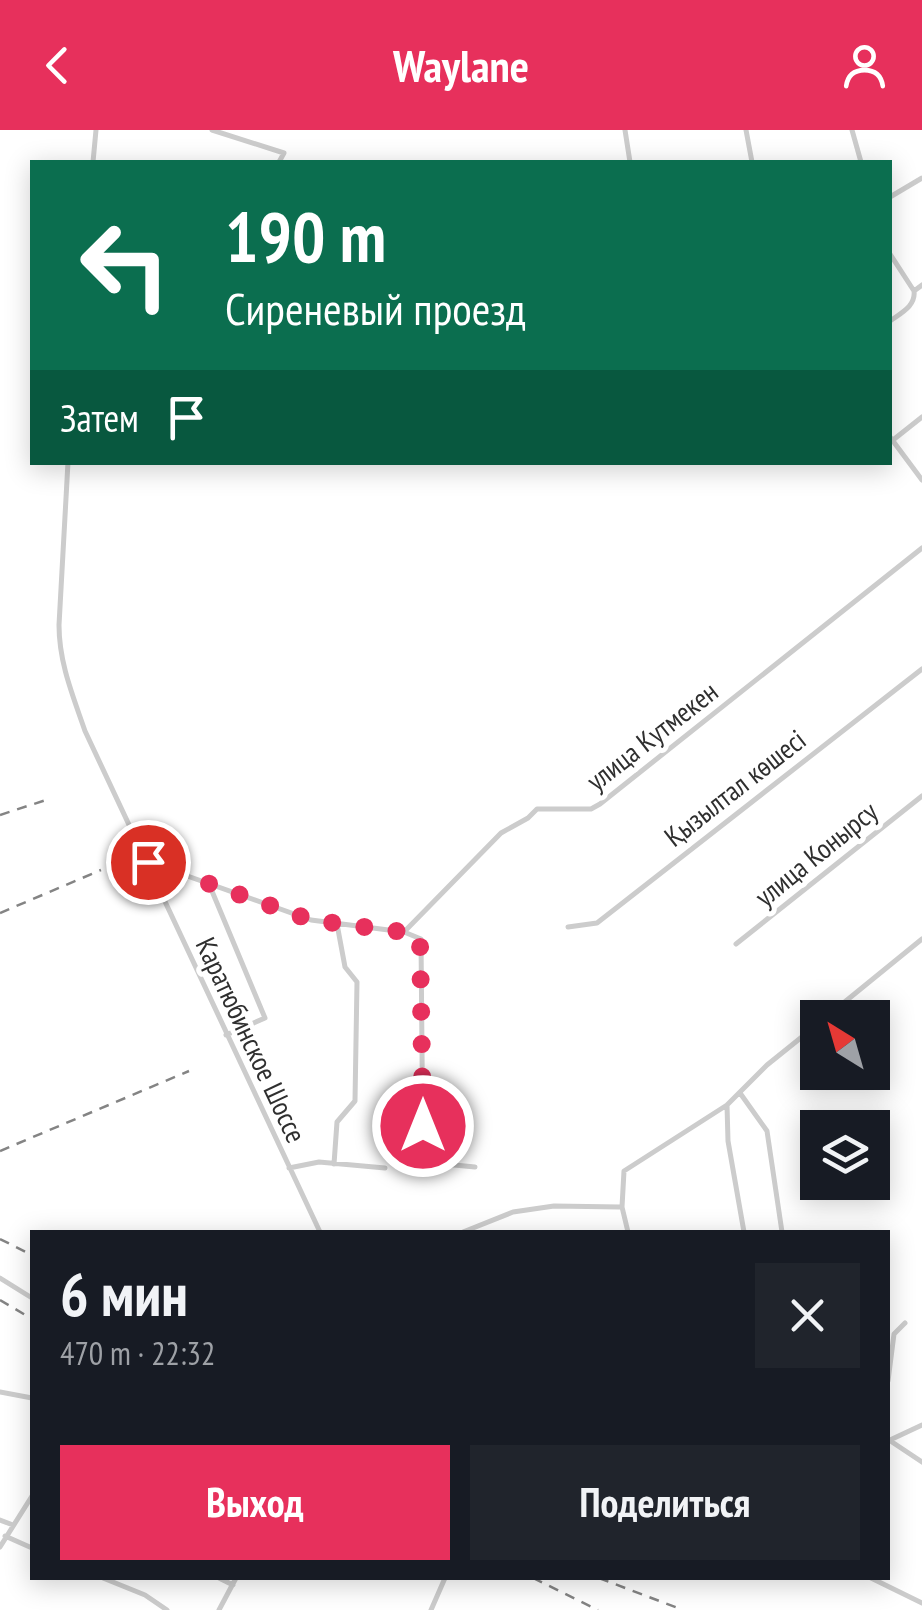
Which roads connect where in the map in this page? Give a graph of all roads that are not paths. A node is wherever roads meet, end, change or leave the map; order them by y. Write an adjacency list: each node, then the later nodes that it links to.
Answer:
1 (96, 130): 6 (street)
2 (212, 130): 7 (street)
3 (626, 130): 8 (street)
4 (746, 130): 9 (street)
5 (852, 130): 10 (street)
6 (93, 160)
7 (281, 160)
8 (630, 160)
9 (752, 160)
10 (860, 160)
11 (922, 178): 12 (street)
12 (892, 196)
13 (892, 257): 15 (street)
14 (922, 285): 15 (street)
15 (914, 291): 16 (street)
16 (892, 320)
17 (922, 417): 18 (street)
18 (892, 438): 20 (street)
19 (68, 465): 24 (street, Каратюбинское Шоссе)
20 (922, 480)
21 (922, 548): 28 (street, улица Кутмекен)
22 (922, 670): 27 (street, Қызылтал көшесі)
23 (922, 796): 30 (street, улица Конырсу)
24 (148, 862): 25 (street); 32 (street, Каратюбинское Шоссе)
25 (209, 884): 26 (street); 32 (street)
26 (338, 924): 28 (street); 36 (street)
27 (568, 927)
28 (404, 932): 37 (street)
29 (922, 939): 31 (street)
30 (736, 944)
31 (847, 1000)
32 (226, 1035): 38 (street, Каратюбинское Шоссе)
33 (800, 1038): 34 (street)
34 (740, 1094): 35 (street); 45 (street)
35 (726, 1105): 40 (street); 44 (street)
36 (334, 1164): 38 (street); 39 (street)
37 (475, 1167)
38 (289, 1168): 41 (street, Каратюбинское Шоссе)
39 (386, 1168)
40 (622, 1206): 42 (street); 43 (street)
41 (319, 1230)
42 (468, 1230)
43 (628, 1230)
44 (744, 1230)
45 (782, 1230)
46 (0, 1278): 47 (street)
47 (30, 1297)
48 (905, 1323): 49 (street)
49 (890, 1365)
50 (0, 1392): 51 (street)
51 (30, 1398)
52 (922, 1425): 53 (street)
53 (890, 1439)
54 (890, 1441): 55 (street)
55 (922, 1462)
56 (30, 1499): 58 (street)
57 (0, 1520): 58 (street)
58 (14, 1525): 59 (street)
59 (5, 1536): 60 (street); 61 (street)
60 (0, 1546)
61 (30, 1547)
62 (108, 1580): 67 (street)
63 (444, 1580): 69 (street)
64 (875, 1580): 66 (street)
65 (234, 1581): 68 (street)
66 (922, 1603)
67 (167, 1610)
68 (219, 1610)
69 (430, 1610)

